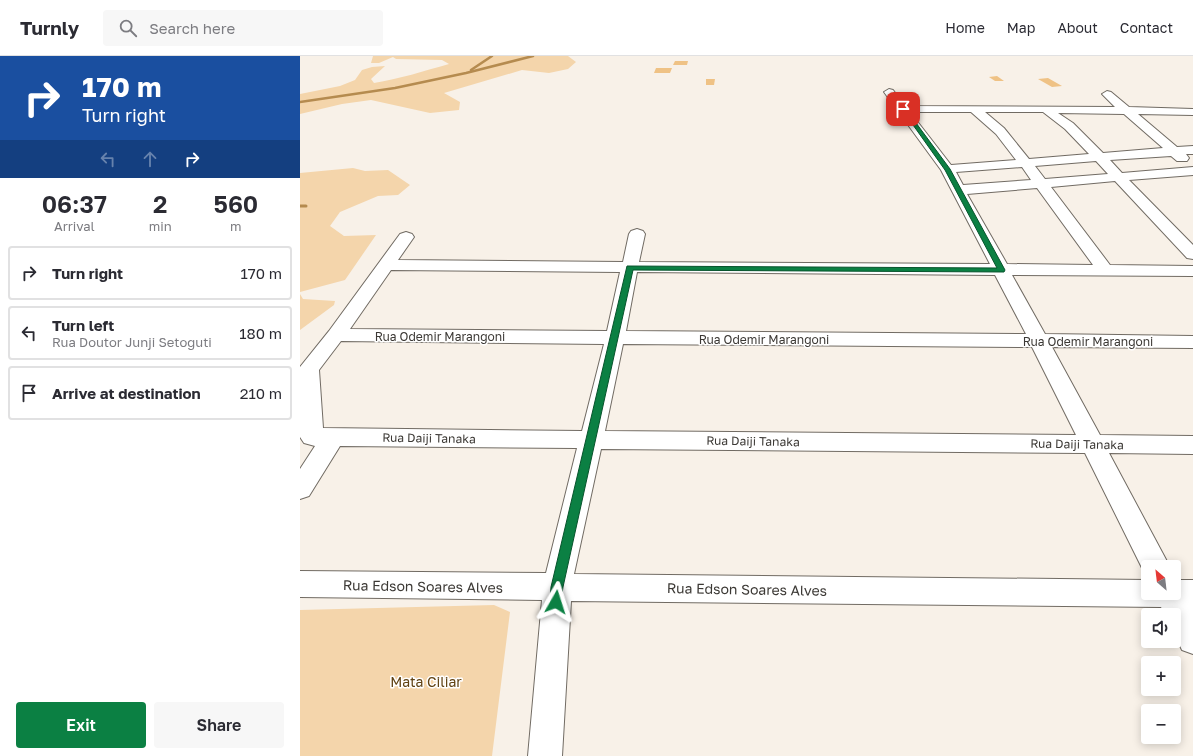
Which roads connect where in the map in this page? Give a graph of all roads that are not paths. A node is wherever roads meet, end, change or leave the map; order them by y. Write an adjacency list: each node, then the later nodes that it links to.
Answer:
1 (889, 92): 4 (street)
2 (1107, 94): 6 (street)
3 (1046, 108): 5 (street); 6 (street); 10 (street)
4 (903, 109): 5 (street); 13 (street)
5 (974, 109): 11 (street)
6 (1125, 110): 7 (street); 9 (street)
7 (1193, 112)
8 (1193, 150): 9 (street)
9 (1175, 152): 10 (street); 12 (street)
10 (1101, 158): 11 (street); 15 (street)
11 (1025, 163): 13 (street); 16 (street)
12 (1193, 168)
13 (947, 169): 17 (street)
14 (1193, 171): 15 (street)
15 (1119, 177): 16 (street); 20 (street)
16 (1041, 183): 17 (street); 24 (street)
17 (958, 190): 23 (street)
18 (636, 234): 22 (street)
19 (406, 237): 21 (street)
20 (1193, 254)
21 (386, 265): 22 (street); 26 (street)
22 (630, 268): 23 (street); 27 (street)
23 (1002, 270): 24 (street); 28 (street)
24 (1106, 271): 25 (street)
25 (1193, 271)
26 (336, 335): 27 (street, Rua Odemir Marangoni); 30 (street)
27 (615, 338): 28 (street, Rua Odemir Marangoni); 31 (street)
28 (1039, 341): 29 (street, Rua Odemir Marangoni); 32 (street)
29 (1193, 342)
30 (323, 437): 31 (street, Rua Daiji Tanaka); 34 (street)
31 (592, 439): 32 (street, Rua Daiji Tanaka); 37 (street)
32 (1093, 444): 33 (street, Rua Daiji Tanaka); 35 (street)
33 (1193, 445)
34 (300, 490)
35 (1152, 560)
36 (300, 584): 37 (street, Rua Edson Soares Alves)
37 (557, 587): 38 (street, Rua Edson Soares Alves); 41 (street)
38 (1141, 594)
39 (1179, 600): 40 (street)
40 (1193, 639)
41 (545, 756)

